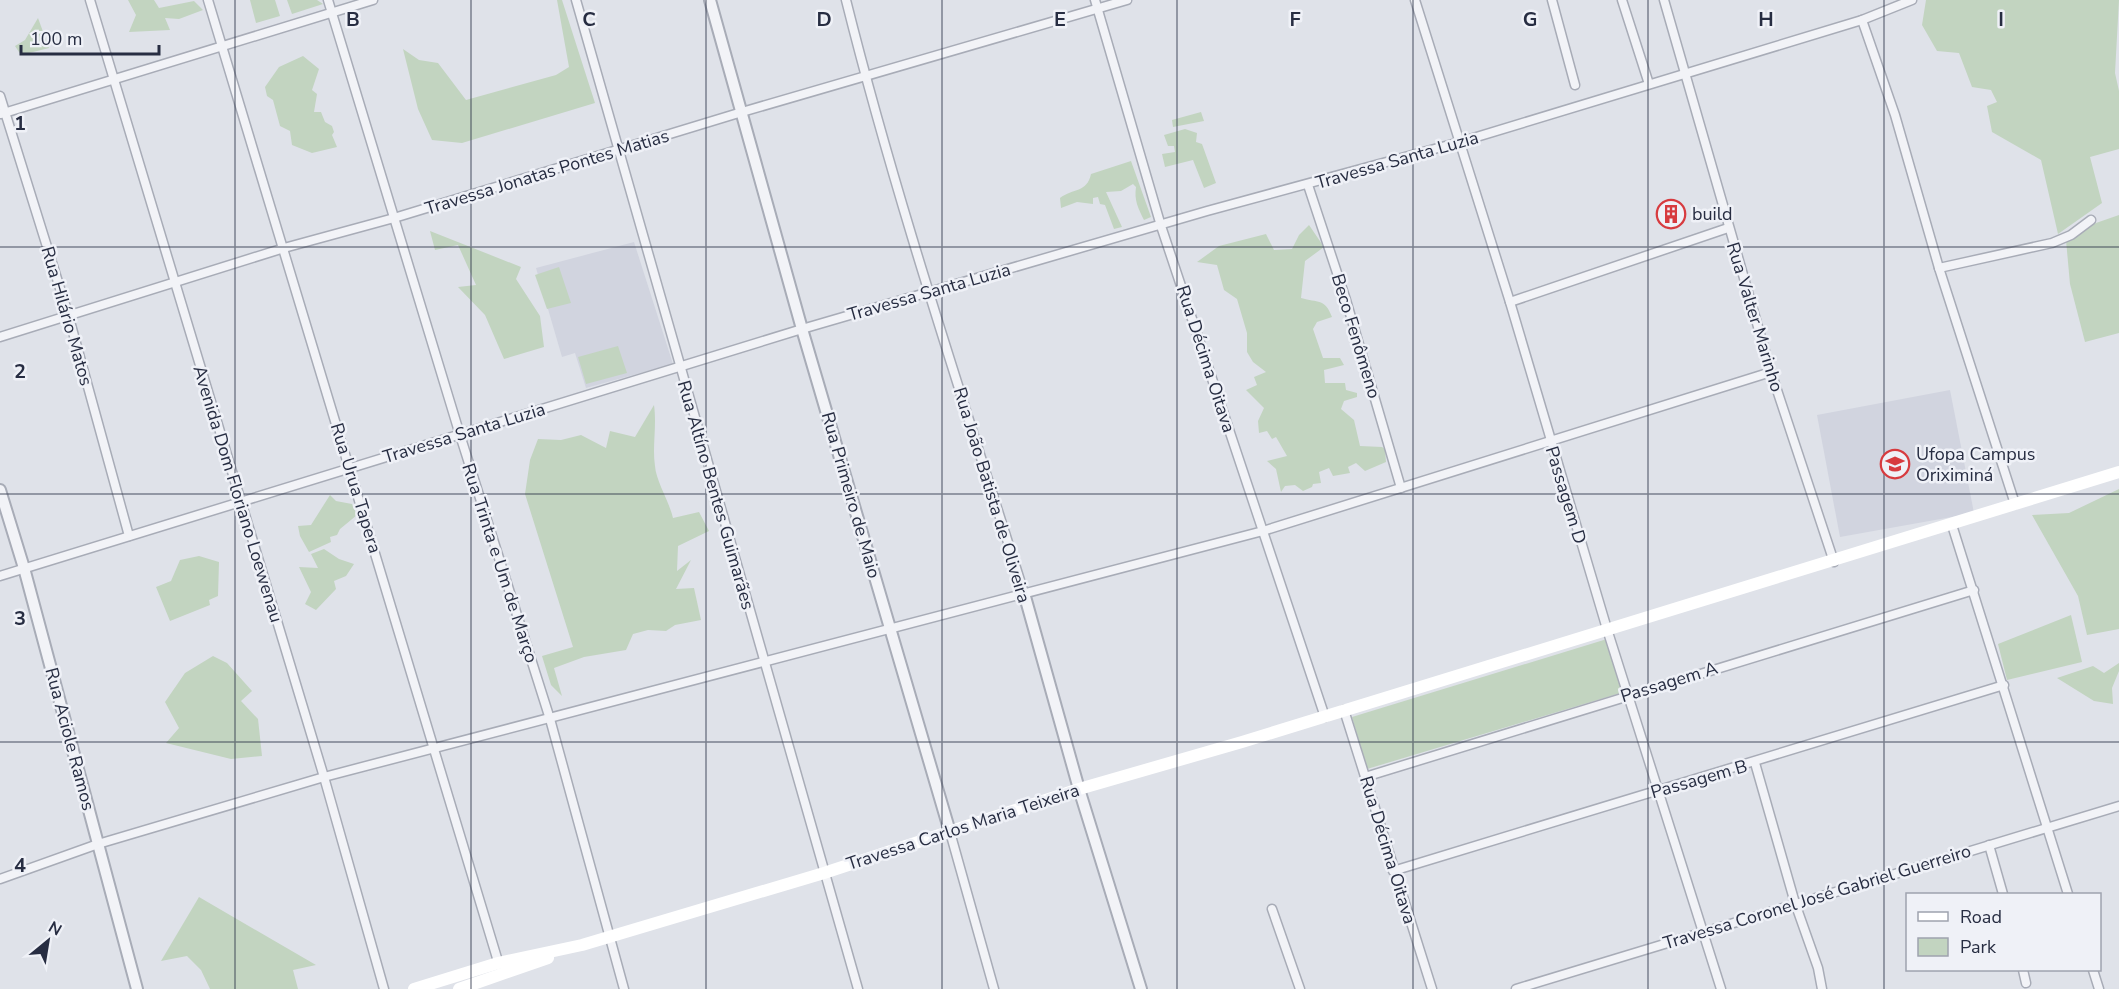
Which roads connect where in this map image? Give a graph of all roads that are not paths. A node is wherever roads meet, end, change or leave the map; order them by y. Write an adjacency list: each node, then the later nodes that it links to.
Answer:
1 (90, 0): 20 (street, Avenida Dom Floriano Loewenau)
2 (208, 0): 17 (street, Rua Urua Tapera)
3 (328, 0): 15 (street, Rua Trinta e Um de Março)
4 (373, 0): 15 (street)
5 (576, 0): 27 (street, Rua Altíno Bentes Guimarães)
6 (710, 0): 24 (street, Rua Primeiro de Maio)
7 (846, 0): 19 (street, Rua João Batista de Oliveira)
8 (1127, 0): 14 (street)
9 (1415, 0): 26 (street, Passagem D)
10 (1552, 0): 22 (street)
11 (1622, 0): 21 (street)
12 (1664, 0): 18 (street, Rua Valter Marinho)
13 (1912, 0): 16 (street, Travessa Santa Luzia)
14 (1095, 4): 19 (street, Travessa Jonatas Pontes Matias); 31 (street, Rua Décima Oitava)
15 (332, 12): 17 (street); 29 (street, Rua Trinta e Um de Março)
16 (1862, 20): 18 (street, Travessa Santa Luzia); 34 (street)
17 (222, 48): 20 (street); 33 (street, Rua Urua Tapera)
18 (1685, 73): 21 (street, Travessa Santa Luzia); 32 (street, Rua Valter Marinho)
19 (866, 78): 24 (street, Travessa Jonatas Pontes Matias); 36 (street, Rua João Batista de Oliveira)
20 (115, 80): 25 (street); 35 (street, Avenida Dom Floriano Loewenau)
21 (1649, 84): 26 (street, Travessa Santa Luzia)
22 (1575, 86)
23 (0, 96): 25 (street, Rua Hilário Matos)
24 (742, 112): 27 (street, Travessa Jonatas Pontes Matias); 39 (street, Rua Primeiro de Maio)
25 (2, 113): 38 (street, Rua Hilário Matos)
26 (1460, 142): 28 (street, Travessa Santa Luzia); 37 (street, Passagem D)
27 (618, 151): 29 (street, Travessa Jonatas Pontes Matias); 41 (street, Rua Altíno Bentes Guimarães)
28 (1308, 185): 31 (street, Travessa Santa Luzia); 47 (street, Beco Fenômeno)
29 (394, 218): 33 (street, Travessa Jonatas Pontes Matias); 43 (street, Rua Trinta e Um de Março)
30 (2091, 220): 34 (street)
31 (1161, 226): 36 (street, Travessa Santa Luzia); 52 (street, Rua Décima Oitava)
32 (1728, 228): 37 (street); 42 (street, Rua Valter Marinho)
33 (284, 248): 35 (street, Travessa Jonatas Pontes Matias); 45 (street, Rua Urua Tapera)
34 (1939, 268): 50 (street)
35 (175, 284): 38 (street, Travessa Jonatas Pontes Matias); 49 (street, Avenida Dom Floriano Loewenau)
36 (928, 292): 39 (street, Travessa Santa Luzia); 58 (street, Rua João Batista de Oliveira)
37 (1510, 302): 44 (street, Passagem D)
38 (68, 314): 40 (street, Travessa Jonatas Pontes Matias); 53 (street, Rua Hilário Matos)
39 (802, 329): 41 (street, Travessa Santa Luzia); 59 (street, Rua Primeiro de Maio)
40 (0, 337)
41 (679, 368): 43 (street, Travessa Santa Luzia); 61 (street, Rua Altíno Bentes Guimarães)
42 (1771, 372): 44 (street); 54 (street, Rua Valter Marinho)
43 (460, 435): 45 (street, Travessa Santa Luzia); 66 (street, Rua Trinta e Um de Março)
44 (1550, 442): 47 (street); 60 (street, Passagem D)
45 (349, 467): 49 (street, Travessa Santa Luzia); 67 (street, Rua Urua Tapera)
46 (2119, 472): 50 (main road, Travessa Carlos Maria Teixeira)
47 (1401, 488): 52 (street)
48 (0, 490): 55 (street, Rua Aciole Ramos)
49 (241, 503): 53 (street, Travessa Santa Luzia); 69 (street, Avenida Dom Floriano Loewenau)
50 (2015, 504): 51 (main road, Travessa Carlos Maria Teixeira)
51 (1952, 525): 54 (main road, Travessa Carlos Maria Teixeira); 57 (street)
52 (1263, 531): 58 (street); 65 (street, Rua Décima Oitava)
53 (129, 536): 55 (street, Travessa Santa Luzia)
54 (1834, 562): 60 (main road, Travessa Carlos Maria Teixeira)
55 (24, 568): 56 (street, Travessa Santa Luzia); 76 (street, Rua Aciole Ramos)
56 (0, 576)
57 (1974, 590): 62 (street); 63 (street, Passagem A)
58 (1024, 593): 59 (street); 71 (street, Rua João Batista de Oliveira)
59 (890, 627): 61 (street); 75 (street, Rua Primeiro de Maio)
60 (1607, 629): 63 (street, Passagem D); 64 (main road, Travessa Carlos Maria Teixeira)
61 (765, 662): 66 (street); 79 (street, Rua Altíno Bentes Guimarães)
62 (2004, 686): 68 (street, Passagem B); 74 (street)
63 (1630, 694): 70 (street, Passagem A); 72 (street, Passagem D)
64 (1344, 710): 65 (main road, Travessa Carlos Maria Teixeira); 70 (street, Rua Décima Oitava)
65 (1325, 717): 71 (main road, Travessa Carlos Maria Teixeira)
66 (550, 719): 67 (street); 86 (street, Rua Trinta e Um de Março)
67 (435, 748): 69 (street); 88 (street, Rua Urua Tapera)
68 (1755, 762): 72 (street, Passagem B); 83 (street)
69 (324, 777): 76 (street); 95 (street, Avenida Dom Floriano Loewenau)
70 (1365, 777): 78 (street, Rua Décima Oitava)
71 (1079, 789): 75 (main road, Travessa Carlos Maria Teixeira); 101 (street, Rua João Batista de Oliveira)
72 (1659, 791): 78 (street, Passagem B); 85 (street, Passagem D)
73 (2119, 806): 74 (street, Travessa Coronel José Gabriel Guerreiro)
74 (2046, 828): 77 (street, Travessa Coronel José Gabriel Guerreiro); 82 (street)
75 (950, 832): 79 (main road, Travessa Carlos Maria Teixeira); 100 (street, Rua Primeiro de Maio)
76 (98, 844): 80 (street); 94 (street, Rua Aciole Ramos)
77 (1989, 845): 81 (street); 83 (street, Travessa Coronel José Gabriel Guerreiro)
78 (1393, 871): 103 (street, Rua Décima Oitava)
79 (824, 873): 86 (main road, Travessa Carlos Maria Teixeira); 99 (street, Rua Altíno Bentes Guimarães)
80 (0, 879)
81 (2003, 893)
82 (2068, 893)
83 (1796, 903): 85 (street, Travessa Coronel José Gabriel Guerreiro); 106 (street)
84 (1272, 909): 102 (street)
85 (1703, 931): 93 (street, Travessa Coronel José Gabriel Guerreiro); 105 (street, Passagem D)
86 (611, 936): 87 (main road, Travessa Carlos Maria Teixeira); 98 (street, Rua Trinta e Um de Março)
87 (582, 945): 88 (main road, Travessa Carlos Maria Teixeira); 91 (main road, Travessa Carlos Maria Teixeira)
88 (498, 963): 91 (street, Rua Urua Tapera); 96 (main road, Travessa Carlos Maria Teixeira)
89 (2023, 971): 92 (street)
90 (2094, 971): 107 (street)
91 (502, 976): 97 (main road, Travessa Carlos Maria Teixeira)
92 (2026, 983)
93 (1528, 987): 104 (street, Travessa Coronel José Gabriel Guerreiro)
94 (137, 989)
95 (384, 989)
96 (414, 989)
97 (459, 989)
98 (624, 989)
99 (858, 989)
100 (994, 989)
101 (1141, 989)
102 (1300, 989)
103 (1432, 989)
104 (1516, 989)
105 (1721, 989)
106 (1822, 989)
107 (2099, 989)

